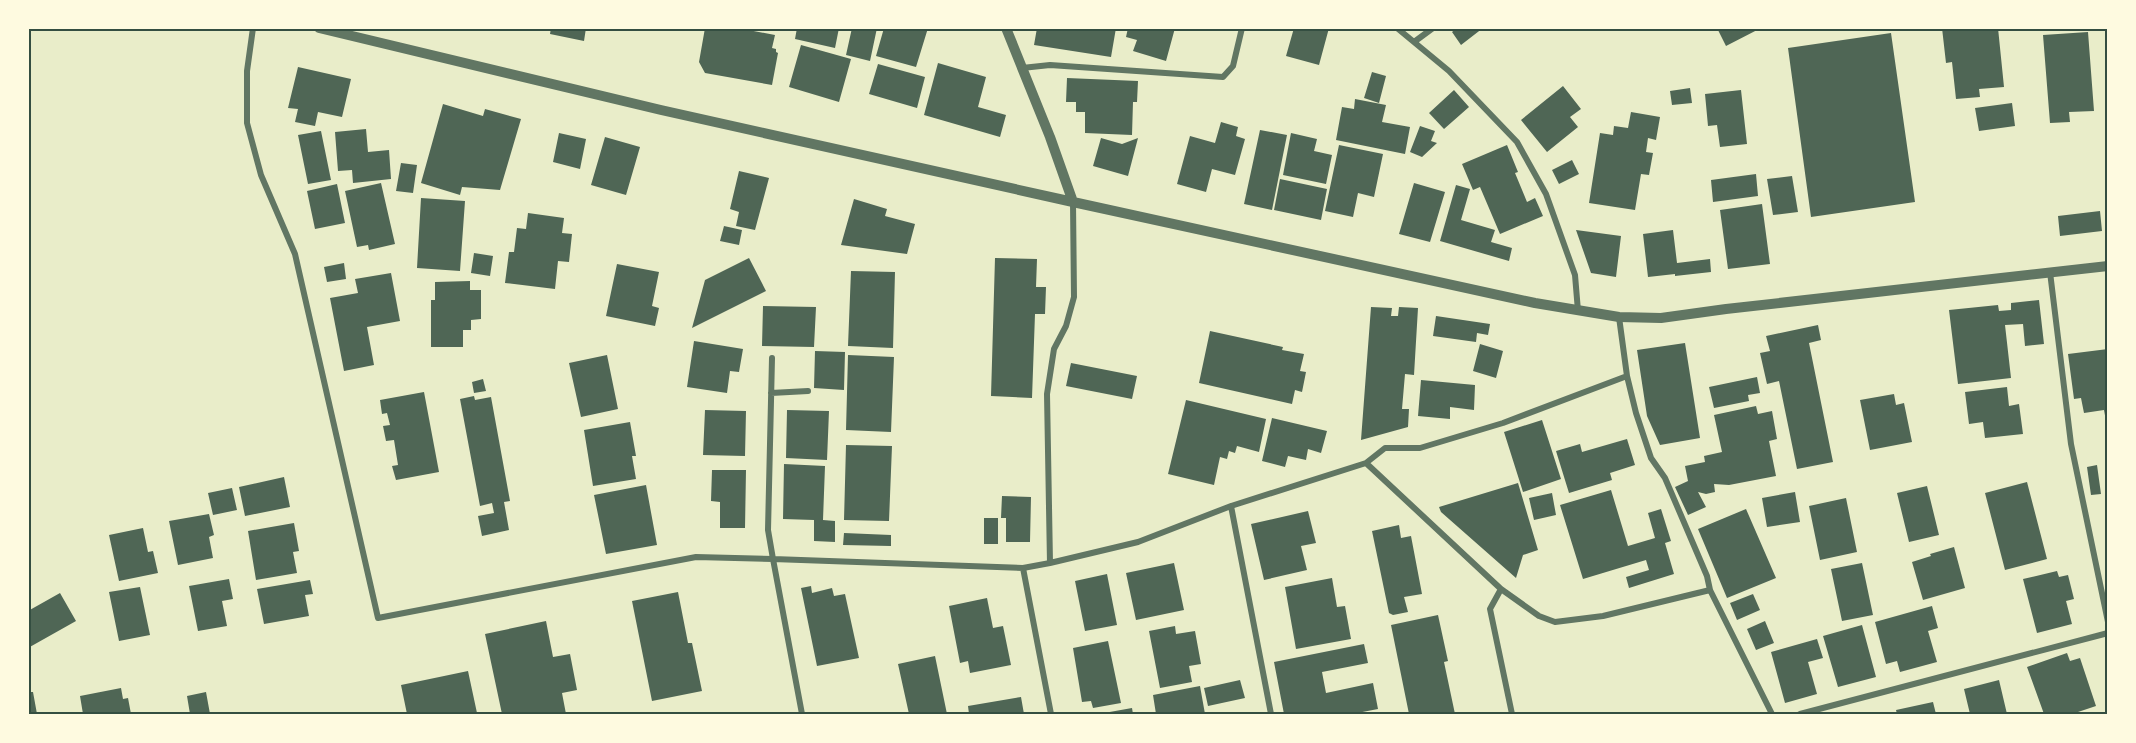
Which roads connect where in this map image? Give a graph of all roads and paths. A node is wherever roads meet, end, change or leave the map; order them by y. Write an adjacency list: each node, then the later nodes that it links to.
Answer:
1 (253, 28): 20 (street)
2 (319, 28): 9 (street)
3 (1006, 28): 8 (street)
4 (1242, 28): 8 (street)
5 (1397, 28): 7 (street)
6 (1433, 28): 7 (street)
7 (1414, 42): 12 (street)
8 (1022, 68): 9 (street)
9 (1073, 202): 12 (street); 21 (street)
10 (2108, 266): 11 (street)
11 (2050, 272): 13 (street); 25 (street)
12 (1578, 311): 13 (street)
13 (1619, 317): 15 (street)
14 (772, 358): 17 (street)
15 (1627, 376): 18 (street); 24 (street)
16 (808, 391): 17 (street)
17 (771, 393): 20 (street)
18 (1366, 463): 19 (street); 23 (street)
19 (1231, 506): 21 (street); 29 (street)
20 (773, 559): 22 (street); 27 (street)
21 (1050, 563): 22 (street)
22 (1023, 568): 28 (street)
23 (1501, 589): 24 (street); 30 (street)
24 (1710, 590): 31 (street)
25 (2108, 622)
26 (2108, 633): 32 (street)
27 (802, 714)
28 (1051, 714)
29 (1271, 714)
30 (1512, 714)
31 (1772, 714)
32 (1800, 714)

